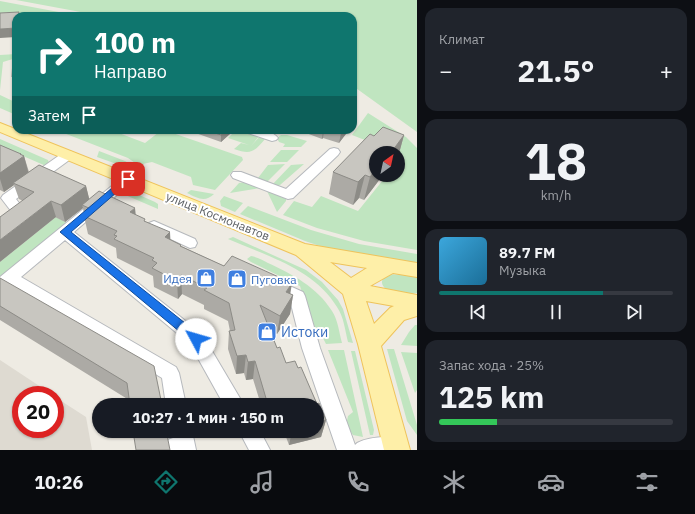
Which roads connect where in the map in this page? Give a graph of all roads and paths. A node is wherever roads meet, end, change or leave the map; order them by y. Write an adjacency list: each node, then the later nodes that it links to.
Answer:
1 (0, 127): 2 (main road, улица Космонавтов)
2 (12, 132)
3 (17, 134): 7 (main road, улица Космонавтов)
4 (260, 134): 5 (lane)
5 (272, 138)
6 (334, 152): 8 (lane)
7 (68, 155): 9 (main road, улица Космонавтов); 11 (lane)
8 (237, 175)
9 (128, 179): 12 (lane); 14 (main road, улица Космонавтов)
10 (142, 221): 13 (lane)
11 (0, 226)
12 (65, 232): 18 (lane); 24 (lane)
13 (190, 243)
14 (302, 250): 15 (main road, улица Космонавтов); 19 (main road, улица Космонавтов)
15 (391, 266): 16 (main road, улица Космонавтов); 19 (main road)
16 (417, 270)
17 (258, 277): 28 (lane)
18 (5, 282): 23 (lane)
19 (352, 290): 20 (main road); 22 (main road)
20 (417, 303)
21 (417, 308): 22 (main road)
22 (369, 344): 26 (main road)
23 (175, 398)
24 (230, 398)
25 (253, 438): 27 (lane)
26 (396, 448): 29 (lane)
27 (260, 450)
28 (347, 450)
29 (363, 450)

